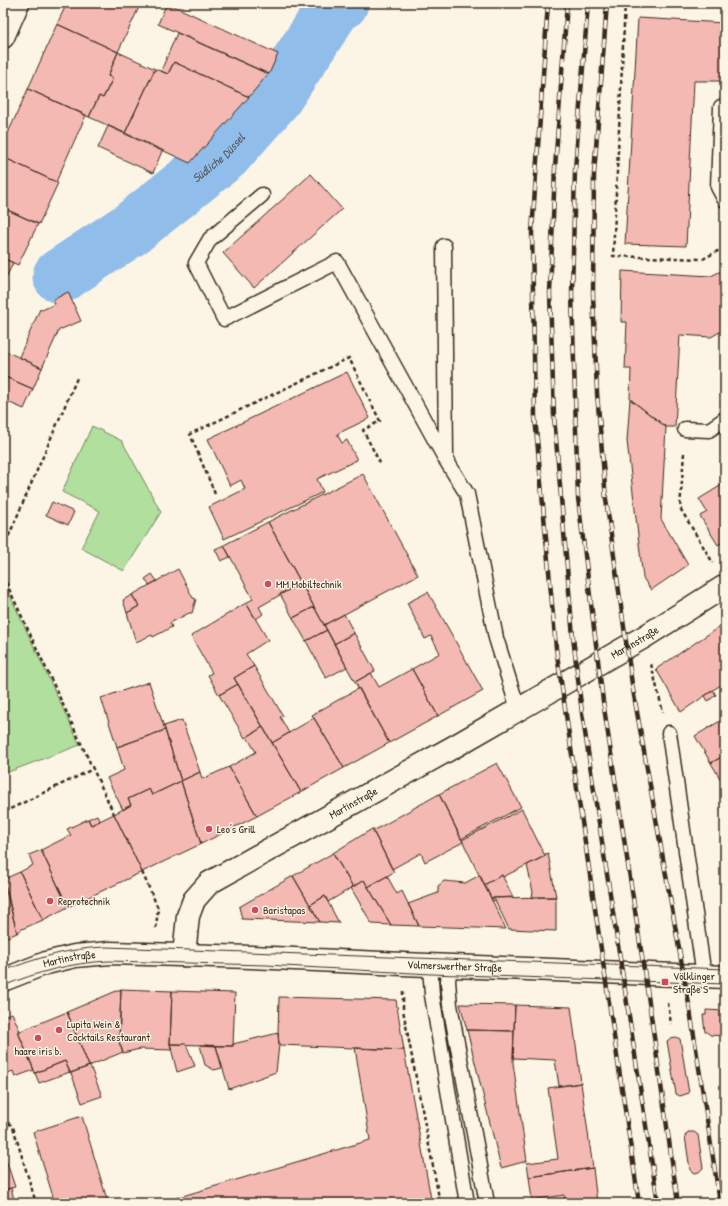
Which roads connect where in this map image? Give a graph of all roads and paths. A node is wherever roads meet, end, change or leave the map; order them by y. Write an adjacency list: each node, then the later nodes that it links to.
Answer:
1 (18, 3): 5 (street)
2 (625, 3): 10 (path)
3 (648, 3): 4 (path)
4 (725, 4)
5 (3, 37)
6 (721, 107): 8 (lane)
7 (262, 195): 14 (lane)
8 (725, 200)
9 (444, 246): 14 (lane)
10 (725, 247)
11 (77, 378): 17 (path)
12 (725, 419): 13 (lane)
13 (685, 429): 18 (path)
14 (446, 460): 22 (lane)
15 (381, 465): 16 (path)
16 (215, 494)
17 (3, 549)
18 (714, 565)
19 (3, 576): 24 (path)
20 (725, 586): 21 (street, Martinstraße)
21 (644, 637): 22 (street, Martinstraße); 23 (path)
22 (518, 709): 29 (street, Martinstraße)
23 (669, 733): 32 (lane)
24 (93, 769): 25 (path); 26 (path)
25 (4, 812)
26 (114, 814)
27 (142, 872): 28 (path)
28 (153, 954): 29 (street, Martinstraße); 33 (street, Martinstraße)
29 (184, 955): 30 (street, Volmerswerther Straße)
30 (403, 964): 31 (street, Volmerswerther Straße); 38 (path)
31 (440, 965): 32 (street, Volmerswerther Straße); 39 (lane); 40 (lane)
32 (715, 976)
33 (3, 980)
34 (668, 1003): 35 (path)
35 (671, 1024)
36 (3, 1118): 37 (path)
37 (36, 1203)
38 (440, 1203)
39 (467, 1203)
40 (487, 1203)

